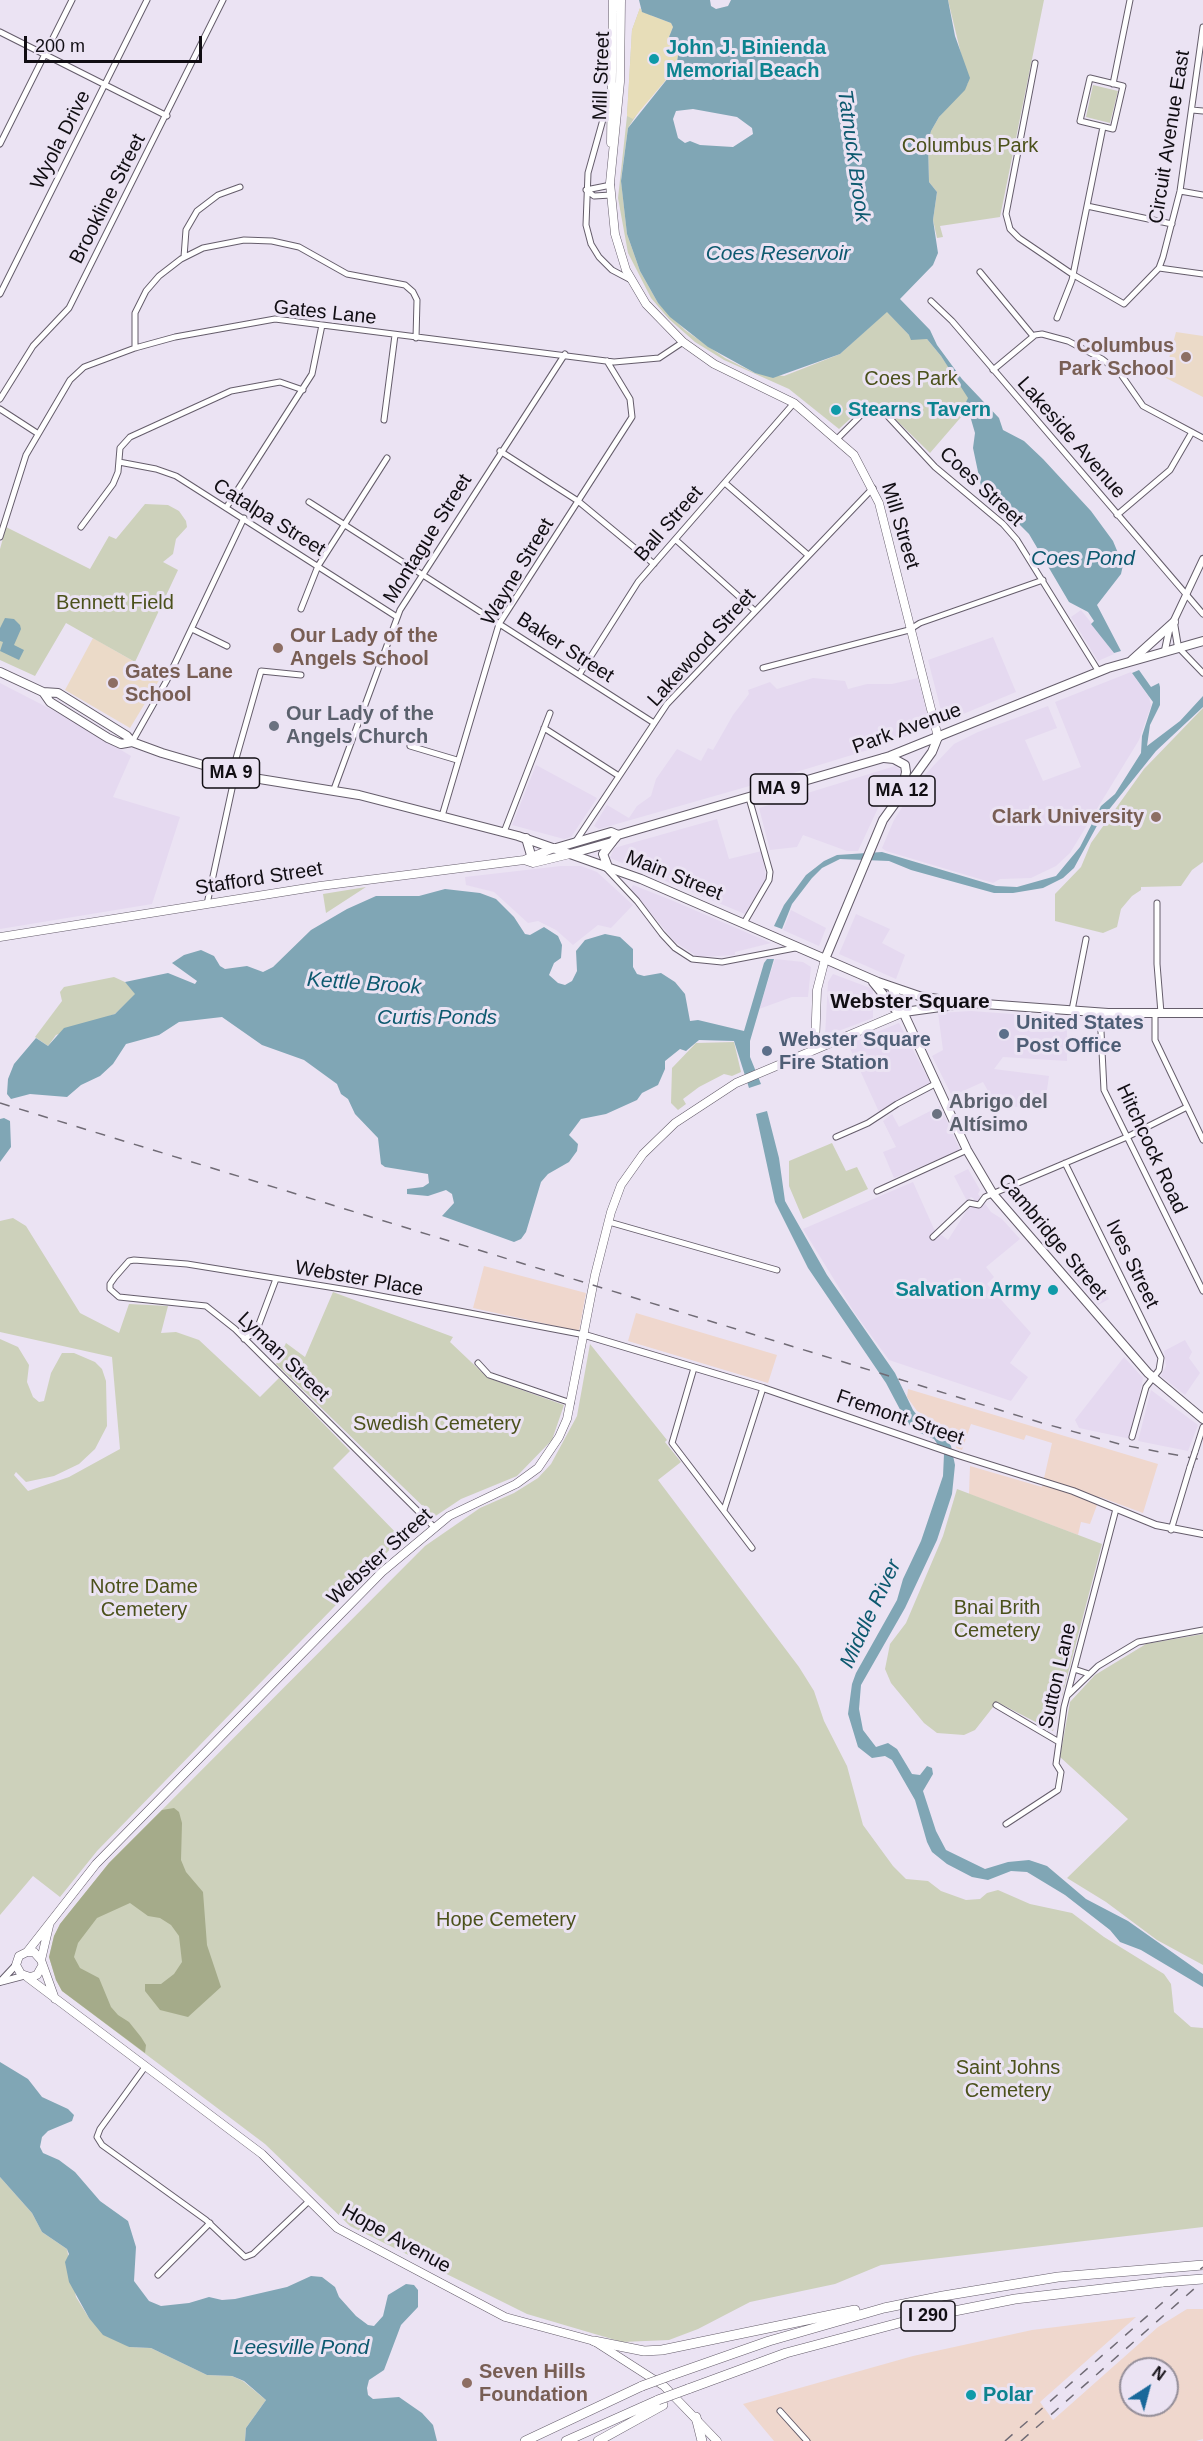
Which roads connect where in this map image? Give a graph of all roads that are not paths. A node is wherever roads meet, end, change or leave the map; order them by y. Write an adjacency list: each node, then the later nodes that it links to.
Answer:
1 (72, 0): 9 (street)
2 (147, 0): 12 (street, Wyola Drive)
3 (223, 0): 16 (street, Brookline Street)
4 (613, 0): 13 (main road, Mill Street)
5 (621, 0): 19 (main road, Mill Street)
6 (1130, 0): 11 (street)
7 (1203, 27): 14 (street, Circuit Avenue East)
8 (0, 32): 9 (street)
9 (45, 54): 12 (street); 18 (street)
10 (1035, 63): 31 (street)
11 (1113, 84): 17 (street); 17 (street)
12 (106, 86): 16 (street); 34 (street, Wyola Drive)
13 (612, 89): 19 (main road, Mill Street); 22 (street)
14 (1192, 110): 15 (street); 23 (street, Circuit Avenue East)
15 (1203, 111)
16 (167, 116): 47 (street, Brookline Street)
17 (1103, 126): 26 (street)
18 (0, 144)
19 (612, 154): 20 (main road, Mill Street)
20 (611, 185): 22 (street); 24 (main road, Mill Street)
21 (240, 188): 28 (street)
22 (586, 190): 24 (street); 33 (street)
23 (1180, 191): 25 (street); 27 (street, Circuit Avenue East)
24 (611, 195): 33 (main road, Mill Street)
25 (1203, 195)
26 (1087, 206): 27 (street); 31 (street)
27 (1172, 224): 29 (street, Circuit Avenue East)
28 (184, 257): 40 (street); 42 (street)
29 (1159, 268): 31 (street, Circuit Avenue East); 32 (street)
30 (980, 272): 39 (street)
31 (1072, 274): 36 (street)
32 (1203, 274)
33 (631, 280): 41 (main road, Mill Street)
34 (0, 294)
35 (931, 301): 45 (street, Lakeside Avenue)
36 (1057, 318)
37 (322, 326): 38 (street, Gates Lane); 42 (street, Gates Lane); 46 (street)
38 (395, 335): 40 (street, Gates Lane); 50 (street)
39 (1033, 336): 45 (street); 51 (street)
40 (416, 338): 43 (street, Gates Lane)
41 (683, 342): 44 (street, Gates Lane); 48 (main road, Mill Street)
42 (135, 348): 52 (street, Gates Lane)
43 (565, 354): 44 (street, Gates Lane); 55 (street, Montague Street)
44 (607, 361): 60 (street, Wayne Street)
45 (993, 370): 63 (street, Lakeside Avenue)
46 (303, 390): 57 (street); 62 (street)
47 (0, 399)
48 (794, 403): 53 (main road, Mill Street); 58 (street, Ball Street)
49 (0, 409): 52 (street)
50 (384, 420)
51 (1192, 432): 54 (street); 63 (street)
52 (37, 433): 67 (street, Gates Lane)
53 (838, 438): 59 (main road, Mill Street); 74 (street, Coes Street)
54 (1203, 438)
55 (500, 451): 60 (street); 73 (street, Montague Street)
56 (387, 458): 65 (street)
57 (119, 462): 62 (street, Catalpa Street); 66 (street)
58 (725, 483): 68 (street, Ball Street); 69 (street)
59 (873, 488): 69 (street, Lakewood Street); 82 (main road, Mill Street)
60 (579, 501): 71 (street); 81 (street, Wayne Street)
61 (309, 502): 65 (street, Baker Street)
62 (226, 508): 64 (street, Catalpa Street)
63 (1117, 515): 75 (street, Lakeside Avenue)
64 (244, 518): 72 (street, Catalpa Street); 83 (street)
65 (344, 524): 72 (street); 73 (street, Baker Street)
66 (81, 527)
67 (0, 537)
68 (676, 540): 71 (street, Ball Street); 77 (street)
69 (808, 555): 77 (street, Lakewood Street)
70 (1203, 559): 75 (street)
71 (654, 564): 94 (street, Ball Street)
72 (318, 566): 76 (street); 79 (street, Catalpa Street)
73 (422, 574): 79 (street, Montague Street); 81 (street, Baker Street)
74 (1043, 580): 82 (street); 91 (street, Coes Street)
75 (1187, 597): 78 (street, Lakeside Avenue); 80 (street)
76 (301, 609)
77 (755, 611): 96 (street, Lakewood Street)
78 (1203, 614)
79 (397, 616): 105 (street, Montague Street)
80 (1174, 622): 86 (street); 87 (street); 88 (main road)
81 (499, 624): 94 (street, Baker Street); 102 (street, Wayne Street)
82 (912, 628): 89 (street); 98 (main road, Mill Street)
83 (192, 629): 85 (street); 99 (street)
84 (1203, 641): 86 (main road, Park Avenue / MA 9)
85 (227, 646)
86 (1178, 647): 87 (main road, Park Avenue / MA 9); 92 (street)
87 (1165, 650): 88 (main road, Park Avenue / MA 9)
88 (1132, 660): 91 (main road, Park Avenue / MA 9)
89 (763, 668)
90 (0, 672): 99 (main road, Main Street / MA 9)
91 (1099, 672): 98 (main road, Park Avenue / MA 9)
92 (1203, 673)
93 (301, 675): 103 (street)
94 (579, 675): 96 (street, Baker Street)
95 (549, 713): 97 (street)
96 (654, 723): 104 (street, Lakewood Street)
97 (544, 728): 104 (street); 109 (street)
98 (938, 736): 101 (main road, Park Avenue / MA 9); 106 (main road, MA 12)
99 (132, 742): 103 (main road, Main Street / MA 9)
100 (410, 747): 102 (street)
101 (884, 758): 106 (main road); 107 (main road, Park Avenue / MA 9)
102 (458, 760): 108 (street, Wayne Street)
103 (234, 773): 105 (main road, Main Street / MA 9); 117 (street)
104 (619, 776): 112 (street, Lakewood Street)
105 (334, 789): 108 (main road, Main Street / MA 9)
106 (901, 792): 123 (main road, MA 12)
107 (749, 798): 111 (main road, Park Avenue / MA 9); 119 (street)
108 (442, 816): 109 (main road, Main Street / MA 9)
109 (504, 832): 110 (main road, Main Street / MA 9)
110 (526, 838): 113 (main road, Main Street / MA 9); 115 (main road)
111 (615, 838): 112 (main road, Park Avenue / MA 9); 114 (main road, Park Avenue / MA 9); 116 (main road)
112 (574, 844): 113 (main road, Park Avenue / MA 9)
113 (554, 848): 114 (main road, Main Street / MA 9); 115 (main road, Stafford Street)
114 (570, 854): 115 (main road, Stafford Street); 116 (main road, Main Street)
115 (527, 857): 117 (main road, Stafford Street)
116 (606, 866): 119 (main road, Main Street); 122 (street)
117 (207, 903): 120 (main road, Stafford Street)
118 (1157, 903): 131 (street)
119 (744, 923): 122 (main road, Main Street)
120 (0, 937)
121 (1086, 939): 128 (street)
122 (798, 947): 123 (main road, Main Street)
123 (825, 959): 124 (main road, Main Street); 133 (main road, MA 12)
124 (869, 978): 125 (main road, Main Street); 129 (main road, Cambridge Street)
125 (892, 988): 126 (main road, Main Street); 129 (main road, Cambridge Street)
126 (924, 997): 127 (main road, Main Street); 129 (main road, Webster Street)
127 (972, 1003): 128 (main road, Main Street); 129 (main road, Webster Street)
128 (1072, 1010): 130 (main road, Main Street)
129 (904, 1012): 133 (main road, Webster Street); 134 (main road, Cambridge Street)
130 (1100, 1012): 131 (main road, Main Street); 137 (street, Hitchcock Road)
131 (1158, 1013): 132 (main road, Main Street); 135 (street)
132 (1203, 1013)
133 (815, 1047): 143 (main road, Webster Street)
134 (937, 1083): 136 (street); 139 (main road, Cambridge Street)
135 (1186, 1107): 137 (street); 138 (street)
136 (836, 1137)
137 (1127, 1137): 140 (street); 148 (street, Hitchcock Road)
138 (1203, 1140)
139 (967, 1150): 141 (street); 142 (main road, Cambridge Street)
140 (1065, 1163): 142 (street); 153 (street, Ives Street)
141 (877, 1191)
142 (993, 1194): 144 (street); 153 (main road, Cambridge Street)
143 (609, 1222): 145 (street); 149 (main road, Webster Street)
144 (933, 1237)
145 (777, 1270)
146 (276, 1279): 147 (street, Webster Place); 149 (street, Webster Place); 150 (street)
147 (110, 1288): 150 (street, Lyman Street)
148 (1203, 1291)
149 (585, 1335): 152 (street, Fremont Street); 155 (main road, Webster Street)
150 (244, 1339): 161 (street, Lyman Street)
151 (478, 1363): 155 (street)
152 (694, 1368): 154 (street, Fremont Street); 160 (street)
153 (1153, 1378): 156 (main road, Cambridge Street); 158 (street, Ives Street)
154 (763, 1389): 159 (street, Fremont Street); 160 (street)
155 (572, 1404): 161 (main road, Webster Street)
156 (1203, 1419)
157 (1203, 1427): 162 (street, bridge)
158 (1132, 1437)
159 (1116, 1509): 162 (street, Fremont Street); 166 (street, Sutton Lane)
160 (724, 1510): 164 (street)
161 (434, 1527): 172 (main road, Webster Street)
162 (1171, 1530): 163 (street, Fremont Street)
163 (1203, 1533)
164 (752, 1548)
165 (1203, 1630): 167 (street)
166 (1074, 1669): 167 (street); 168 (street, Sutton Lane)
167 (1089, 1674): 168 (street)
168 (1066, 1696): 170 (street, Sutton Lane)
169 (996, 1705): 170 (street)
170 (1059, 1742): 171 (street, Sutton Lane)
171 (1006, 1824)
172 (51, 1921): 173 (main road, Webster Street); 174 (main road)
173 (27, 1952): 174 (main road); 175 (main road)
174 (42, 1963): 176 (main road); 178 (main road, Hope Avenue)
175 (16, 1965): 176 (main road); 177 (street)
176 (25, 1977): 177 (street); 178 (main road, Hope Avenue)
177 (1, 1981)
178 (56, 1999): 179 (main road, Hope Avenue)
179 (145, 2067): 180 (main road, Hope Avenue); 181 (street)
180 (308, 2202): 181 (street); 186 (main road, Hope Avenue)
181 (210, 2223): 183 (street)
182 (1203, 2265): 185 (highway, I 290)
183 (158, 2275)
184 (1203, 2279): 187 (highway, I 290, bridge)
185 (943, 2296): 186 (highway); 190 (highway, I 290, bridge)
186 (594, 2342): 189 (main road, Hope Avenue)
187 (661, 2403): 191 (highway, I 290); 192 (highway)
188 (780, 2412): 195 (street)
189 (696, 2417): 193 (highway); 194 (main road, Hope Avenue)
190 (525, 2441)
191 (566, 2441)
192 (598, 2441)
193 (702, 2441)
194 (717, 2441)
195 (807, 2441)

